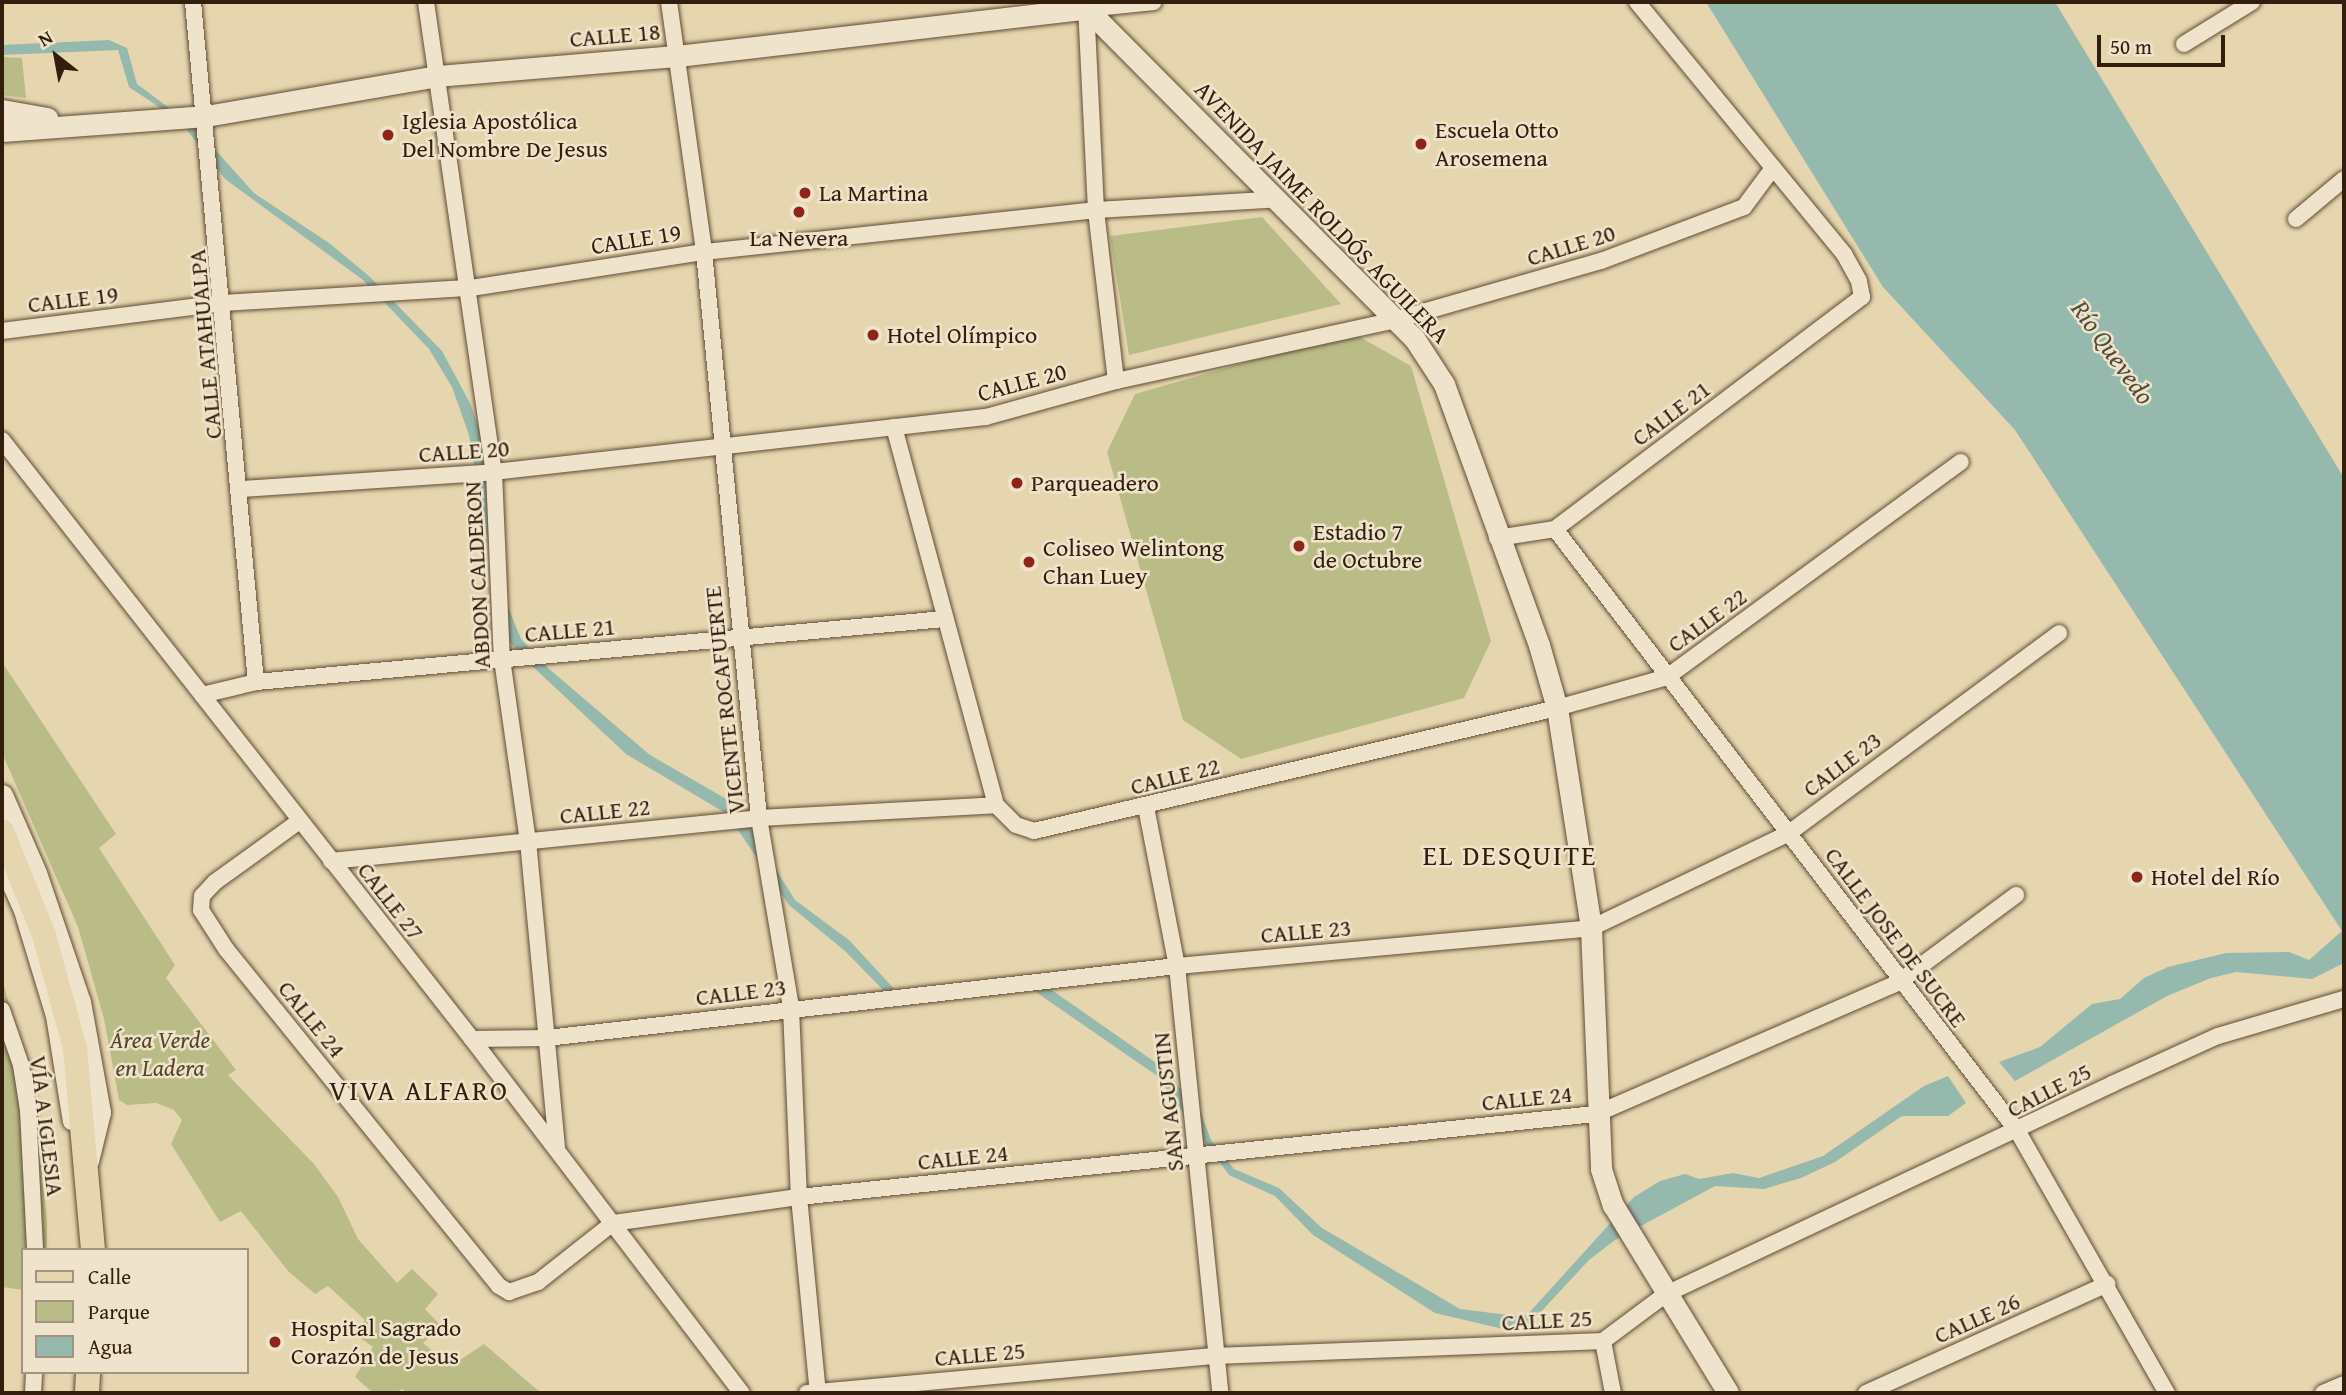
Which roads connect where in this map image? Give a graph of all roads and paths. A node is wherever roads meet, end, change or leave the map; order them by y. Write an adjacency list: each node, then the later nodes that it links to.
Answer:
1 (193, 2): 12 (street, CALLE ATAHUALPA)
2 (426, 2): 10 (street, ABDON CALDERON)
3 (669, 2): 9 (street, VICENTE ROCAFUERTE)
4 (1154, 2): 7 (street, CALLE 18)
5 (1637, 2): 15 (street)
6 (2252, 2): 8 (street)
7 (1083, 6): 9 (main road, CALLE 18); 17 (main road, AVENIDA JAIME ROLDÓS AGUILERA); 18 (street)
8 (2184, 44)
9 (677, 56): 10 (main road, CALLE 18); 20 (street, VICENTE ROCAFUERTE)
10 (437, 76): 12 (main road, CALLE 18); 21 (street, ABDON CALDERON)
11 (2, 110): 13 (main road, CALLE 18)
12 (206, 116): 13 (main road, CALLE 18); 22 (street, CALLE ATAHUALPA)
13 (80, 124): 14 (main road, CALLE 18)
14 (2, 131)
15 (1773, 168): 23 (street, CALLE 20); 32 (street, CALLE 21)
16 (2344, 179): 19 (street)
17 (1279, 199): 18 (street, CALLE 19); 23 (main road, AVENIDA JAIME ROLDÓS AGUILERA)
18 (1096, 210): 20 (street, CALLE 19); 25 (street)
19 (2296, 219)
20 (704, 252): 21 (street, CALLE 19); 28 (street, VICENTE ROCAFUERTE)
21 (471, 288): 22 (street, CALLE 19); 30 (street, ABDON CALDERON)
22 (223, 303): 24 (street, CALLE 19); 31 (street, CALLE ATAHUALPA)
23 (1395, 320): 25 (street, CALLE 20); 33 (main road, AVENIDA JAIME ROLDÓS AGUILERA)
24 (2, 331)
25 (1116, 381): 26 (street, CALLE 20)
26 (894, 427): 28 (street, CALLE 20); 34 (street)
27 (2, 440): 40 (street, CALLE 27)
28 (720, 447): 30 (street, CALLE 20); 36 (street, VICENTE ROCAFUERTE)
29 (1961, 462): 38 (street, CALLE 22)
30 (494, 472): 31 (street, CALLE 20); 37 (street, ABDON CALDERON)
31 (241, 489): 39 (street, CALLE ATAHUALPA)
32 (1555, 529): 33 (street, CALLE 21); 38 (street, CALLE JOSE DE SUCRE)
33 (1497, 538): 41 (main road, AVENIDA JAIME ROLDÓS AGUILERA)
34 (944, 619): 36 (street, CALLE 21); 43 (street)
35 (2059, 633): 48 (street, CALLE 23)
36 (740, 637): 37 (street, CALLE 21); 45 (street, VICENTE ROCAFUERTE)
37 (502, 659): 39 (street, CALLE 21); 49 (street, ABDON CALDERON)
38 (1667, 677): 41 (street, CALLE 22); 48 (street, CALLE JOSE DE SUCRE)
39 (256, 682): 40 (street, CALLE 21)
40 (202, 695): 46 (street, CALLE 27)
41 (1557, 708): 44 (street, CALLE 22); 53 (main road, AVENIDA JAIME ROLDÓS AGUILERA)
42 (2, 795): 64 (main road)
43 (996, 805): 44 (street, CALLE 22); 45 (street, CALLE 22)
44 (1146, 807): 54 (street, SAN AGUSTIN)
45 (759, 818): 49 (street, CALLE 22); 57 (street, VICENTE ROCAFUERTE)
46 (298, 822): 50 (street, CALLE 27); 67 (street, CALLE 24)
47 (2, 831): 64 (main road)
48 (1789, 833): 53 (street, CALLE 23); 55 (street, CALLE JOSE DE SUCRE)
49 (528, 841): 50 (street, CALLE 22); 59 (street, ABDON CALDERON)
50 (331, 861): 60 (street, CALLE 27)
51 (2, 866): 64 (street)
52 (2016, 895): 55 (street, CALLE 24)
53 (1591, 928): 54 (street, CALLE 23); 61 (main road, AVENIDA JAIME ROLDÓS AGUILERA)
54 (1177, 966): 57 (street, CALLE 23); 65 (street, SAN AGUSTIN)
55 (1899, 982): 61 (street, CALLE 24); 62 (street, CALLE JOSE DE SUCRE)
56 (2344, 999): 62 (street, CALLE 25)
57 (791, 1008): 59 (street, CALLE 23); 66 (street, VICENTE ROCAFUERTE)
58 (2, 1010): 68 (street, VÍA A IGLESIA)
59 (547, 1038): 60 (street, CALLE 23); 63 (street, ABDON CALDERON)
60 (472, 1039): 63 (street, CALLE 27)
61 (1595, 1114): 65 (street, CALLE 24); 71 (main road, AVENIDA JAIME ROLDÓS AGUILERA)
62 (2018, 1132): 70 (street, CALLE JOSE DE SUCRE); 71 (street, CALLE 25)
63 (557, 1149): 67 (street, CALLE 27)
64 (87, 1151): 69 (main road)
65 (1196, 1156): 66 (street, CALLE 24); 73 (street, SAN AGUSTIN)
66 (799, 1197): 67 (street, CALLE 24); 80 (street, VICENTE ROCAFUERTE)
67 (612, 1223): 79 (street, CALLE 27)
68 (35, 1248)
69 (93, 1248)
70 (2107, 1284): 84 (street, CALLE 26); 85 (street, CALLE JOSE DE SUCRE)
71 (1666, 1294): 72 (street, CALLE 25); 83 (main road, AVENIDA JAIME ROLDÓS AGUILERA)
72 (1604, 1341): 73 (street, CALLE 25); 82 (street)
73 (1216, 1356): 80 (street, CALLE 25); 81 (street, SAN AGUSTIN)
74 (34, 1374): 77 (street)
75 (88, 1374): 78 (main road)
76 (2344, 1384): 86 (street)
77 (33, 1393)
78 (87, 1393)
79 (742, 1393)
80 (814, 1393)
81 (1220, 1393)
82 (1613, 1393)
83 (1728, 1393)
84 (1866, 1393)
85 (2167, 1393)
86 (2323, 1393)

